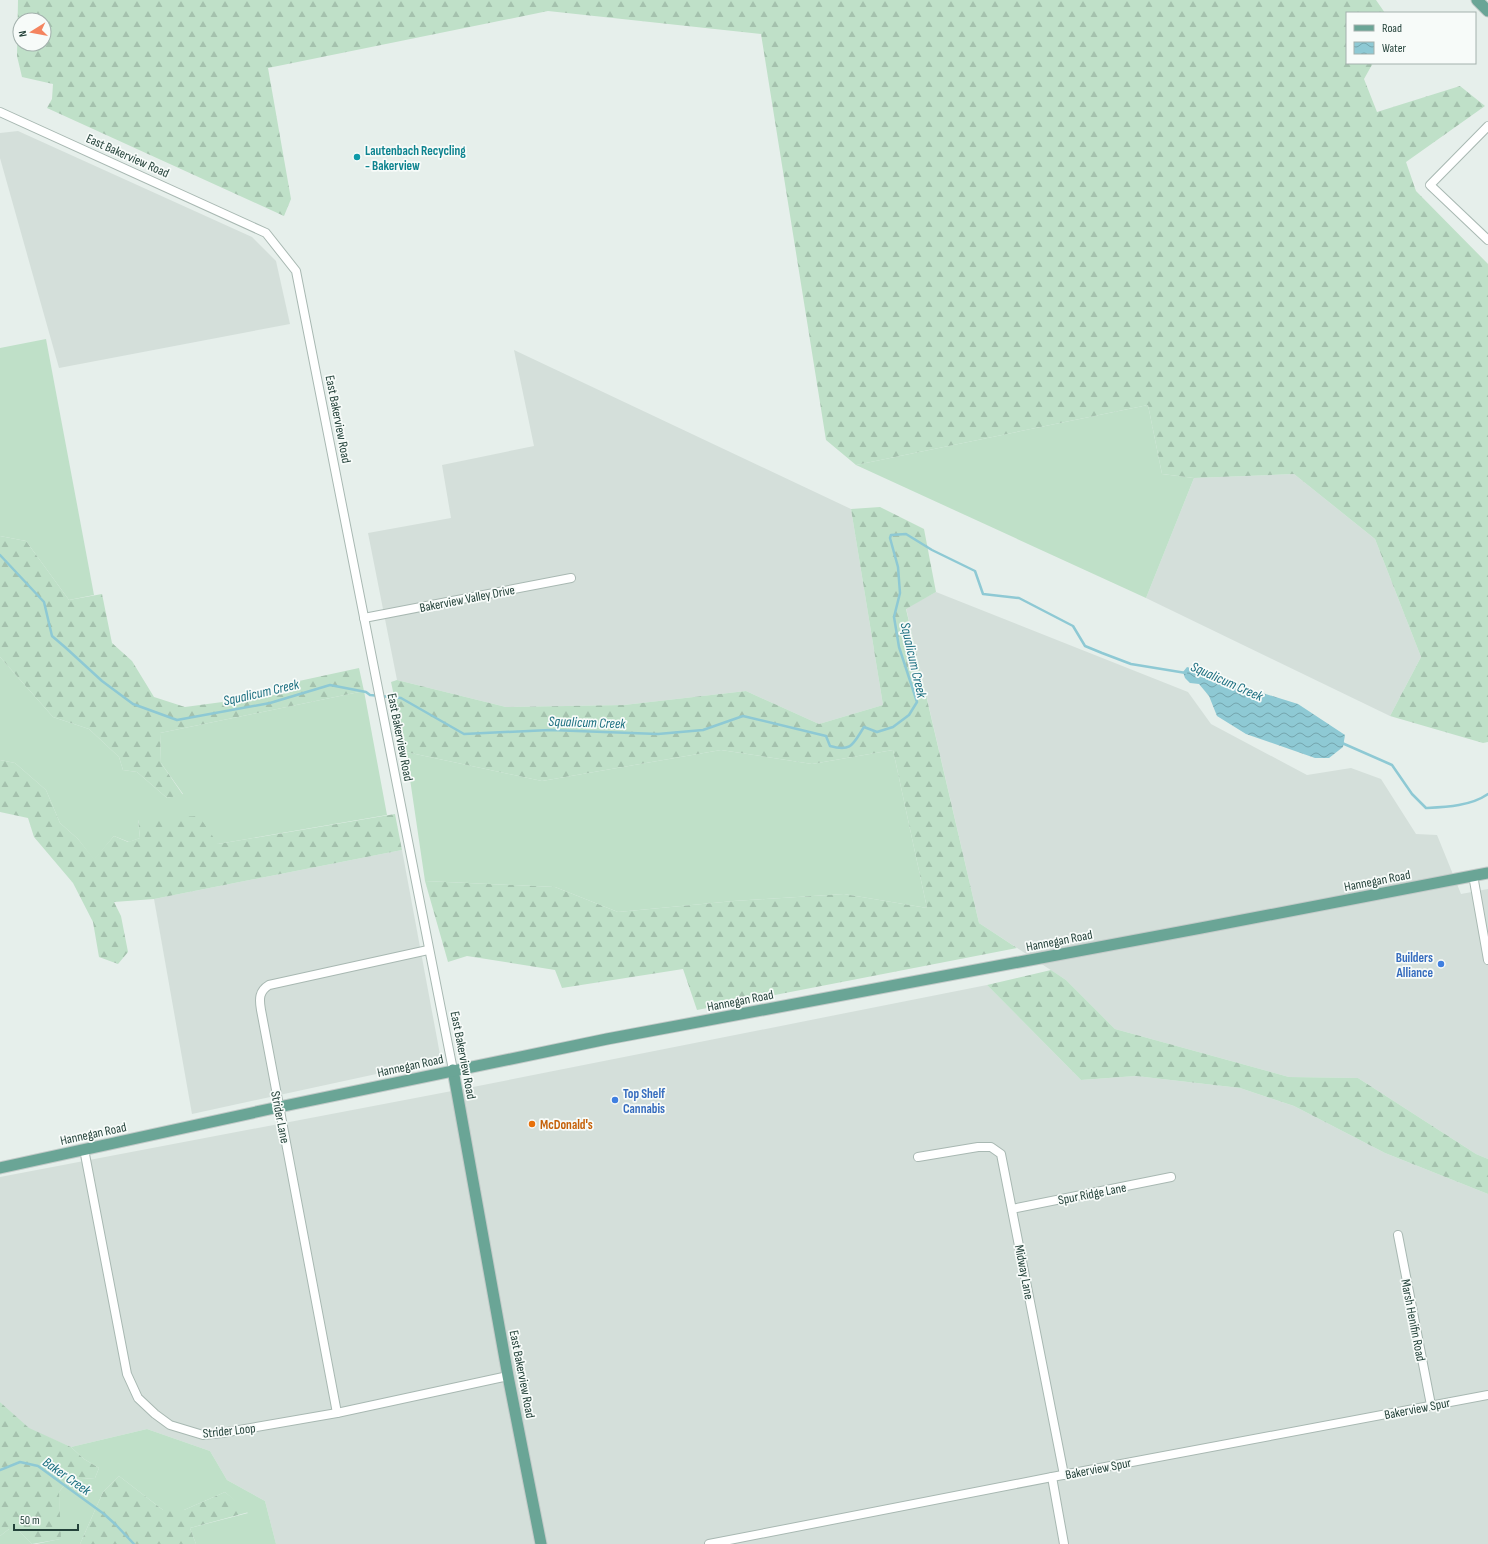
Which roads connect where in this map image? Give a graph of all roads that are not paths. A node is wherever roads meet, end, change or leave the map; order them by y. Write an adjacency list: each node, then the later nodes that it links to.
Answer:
1 (1477, 0): 2 (main road)
2 (1488, 11)
3 (0, 112): 7 (street, East Bakerview Road)
4 (1488, 126): 5 (street)
5 (1488, 240)
6 (571, 578): 7 (street, Bakerview Valley Drive)
7 (364, 618): 10 (street, East Bakerview Road)
8 (1488, 873): 9 (main road, Hannegan Road)
9 (1472, 875): 11 (street); 12 (main road, Hannegan Road)
10 (428, 950): 12 (street, East Bakerview Road); 13 (street, Strider Lane)
11 (1488, 960)
12 (453, 1070): 13 (main road, Hannegan Road); 20 (main road, East Bakerview Road)
13 (279, 1107): 14 (main road, Hannegan Road); 23 (street, Strider Lane)
14 (84, 1149): 16 (main road, Hannegan Road); 23 (street, Strider Loop)
15 (918, 1157): 18 (street, Midway Lane)
16 (0, 1168)
17 (1171, 1177): 18 (street, Spur Ridge Lane)
18 (1012, 1209): 24 (street, Midway Lane)
19 (1398, 1235): 22 (street, Marsh Henifin Road)
20 (508, 1376): 23 (street, Strider Loop); 26 (main road, East Bakerview Road)
21 (1488, 1395): 22 (street, Bakerview Spur)
22 (1431, 1405): 24 (street, Bakerview Spur)
23 (337, 1413)
24 (1064, 1475): 25 (street, Bakerview Spur)
25 (1052, 1477): 27 (street, Bakerview Spur); 28 (street)
26 (541, 1544)
27 (709, 1544)
28 (1064, 1544)

